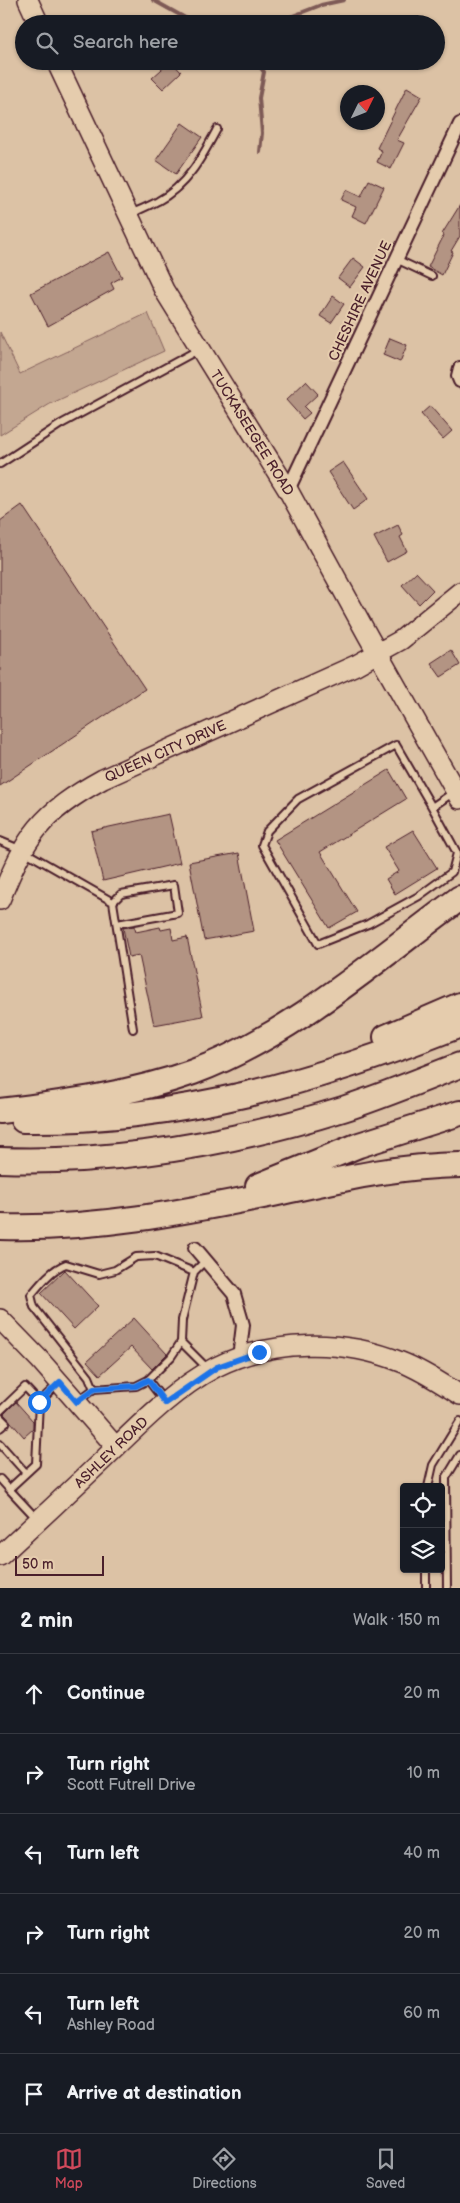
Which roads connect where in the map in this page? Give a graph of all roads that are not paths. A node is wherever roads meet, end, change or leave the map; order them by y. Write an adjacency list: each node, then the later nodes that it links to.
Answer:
1 (28, 0): 2 (street)
2 (35, 15)
3 (60, 70): 6 (street, TUCKASEEGEE ROAD)
4 (460, 124): 7 (street, CHESHIRE AVENUE)
5 (217, 129): 6 (lane)
6 (128, 215): 9 (street, TUCKASEEGEE ROAD)
7 (396, 259): 8 (lane); 13 (street, CHESHIRE AVENUE)
8 (432, 276)
9 (199, 350): 12 (lane); 13 (street, TUCKASEEGEE ROAD)
10 (460, 368): 11 (street)
11 (460, 381)
12 (0, 464)
13 (288, 490): 15 (street, TUCKASEEGEE ROAD)
14 (460, 592): 15 (street, QUEEN CITY DRIVE)
15 (378, 654): 16 (street, TUCKASEEGEE ROAD); 19 (street, QUEEN CITY DRIVE)
16 (458, 795): 17 (lane)
17 (432, 807): 17 (lane)
18 (0, 841): 19 (lane)
19 (22, 850): 21 (street, QUEEN CITY DRIVE); 22 (lane)
20 (460, 898): 29 (highway)
21 (0, 900)
22 (113, 902): 23 (lane); 23 (lane)
23 (117, 924): 26 (lane)
24 (460, 1005): 28 (highway)
25 (460, 1025): 28 (highway)
26 (133, 1029)
27 (460, 1065): 32 (highway)
28 (202, 1105): 31 (highway)
29 (0, 1111)
30 (460, 1113): 34 (highway)
31 (0, 1120)
32 (0, 1160)
33 (460, 1166): 34 (highway)
34 (210, 1206): 35 (highway)
35 (0, 1227)
36 (195, 1248): 37 (street)
37 (206, 1260): 38 (lane); 41 (street)
38 (194, 1272): 40 (lane); 45 (lane)
39 (0, 1319): 44 (street)
40 (182, 1342): 42 (lane); 43 (lane)
41 (239, 1358): 42 (street, ASHLEY ROAD); 46 (street, ASHLEY ROAD)
42 (210, 1371): 49 (street, ASHLEY ROAD)
43 (148, 1380): 45 (lane); 49 (lane)
44 (60, 1382): 47 (lane); 48 (street)
45 (94, 1389): 48 (lane)
46 (460, 1395)
47 (39, 1402): 50 (lane); 57 (lane)
48 (77, 1402): 55 (street)
49 (165, 1403): 55 (street, ASHLEY ROAD)
50 (0, 1411)
51 (0, 1417): 53 (lane)
52 (460, 1421): 59 (lane)
53 (0, 1428)
54 (0, 1444): 57 (lane)
55 (116, 1447): 61 (street, ASHLEY ROAD)
56 (460, 1455): 62 (lane)
57 (26, 1473): 60 (lane)
58 (0, 1479): 60 (lane)
59 (429, 1483)
60 (9, 1489): 61 (lane)
61 (38, 1521): 64 (street, ASHLEY ROAD)
62 (444, 1528)
63 (445, 1553): 67 (lane)
64 (0, 1556)
65 (426, 1573): 66 (lane)
66 (426, 1588)
67 (447, 1588)

